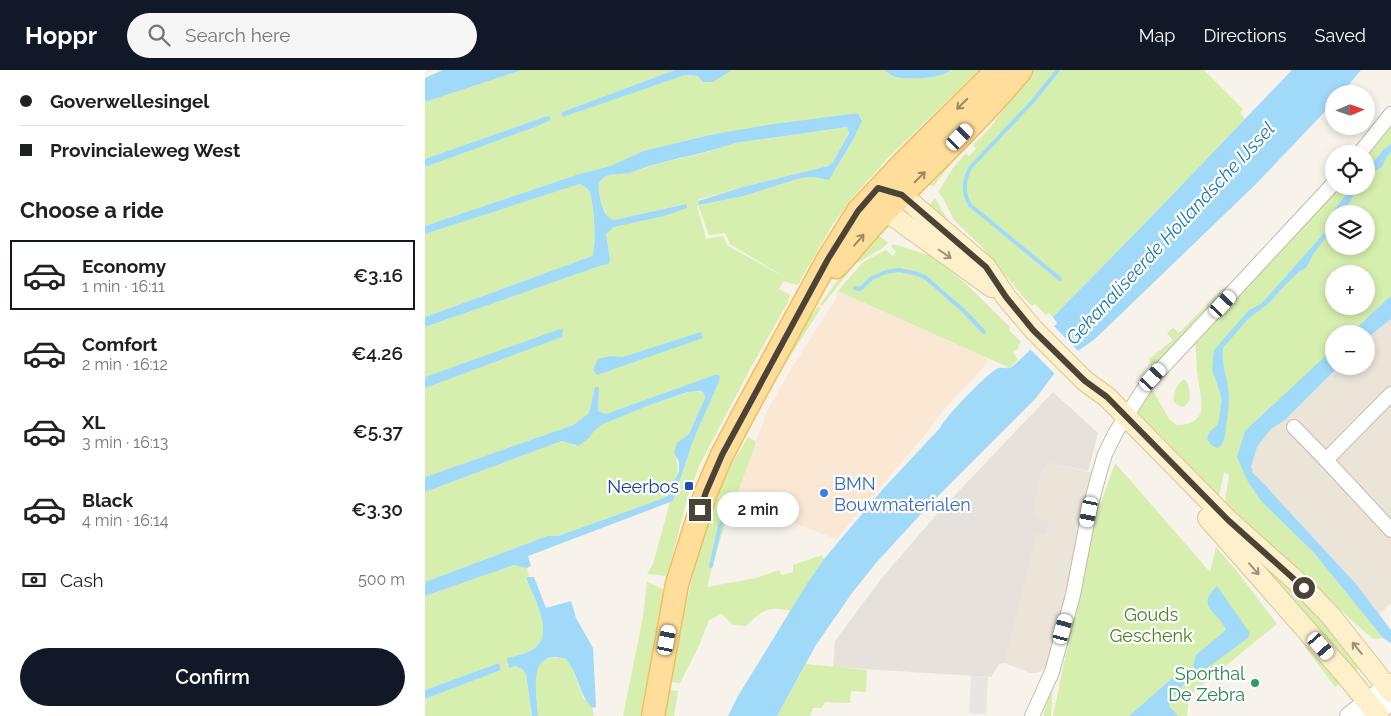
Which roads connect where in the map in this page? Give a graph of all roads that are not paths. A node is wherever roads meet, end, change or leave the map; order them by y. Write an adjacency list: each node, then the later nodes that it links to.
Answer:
1 (997, 70): 5 (main road, one-way to 5)
2 (1021, 70): 7 (main road, one-way to 2)
3 (1391, 114): 4 (street)
4 (1366, 145)
5 (878, 188): 7 (main road); 8 (main road); 10 (main road)
6 (1325, 193): 12 (street)
7 (902, 195): 8 (main road); 9 (main road)
8 (886, 211): 9 (main road, one-way to 9); 10 (main road, one-way to 8)
9 (1006, 297): 12 (main road)
10 (804, 303): 17 (main road)
11 (1391, 394): 14 (street)
12 (1122, 421): 16 (main road, one-way to 16); 16 (main road, one-way to 12); 18 (street)
13 (1294, 427): 14 (street)
14 (1326, 460): 15 (street)
15 (1391, 530)
16 (1382, 701): 19 (street)
17 (653, 716)
18 (1032, 716)
19 (1349, 716)

